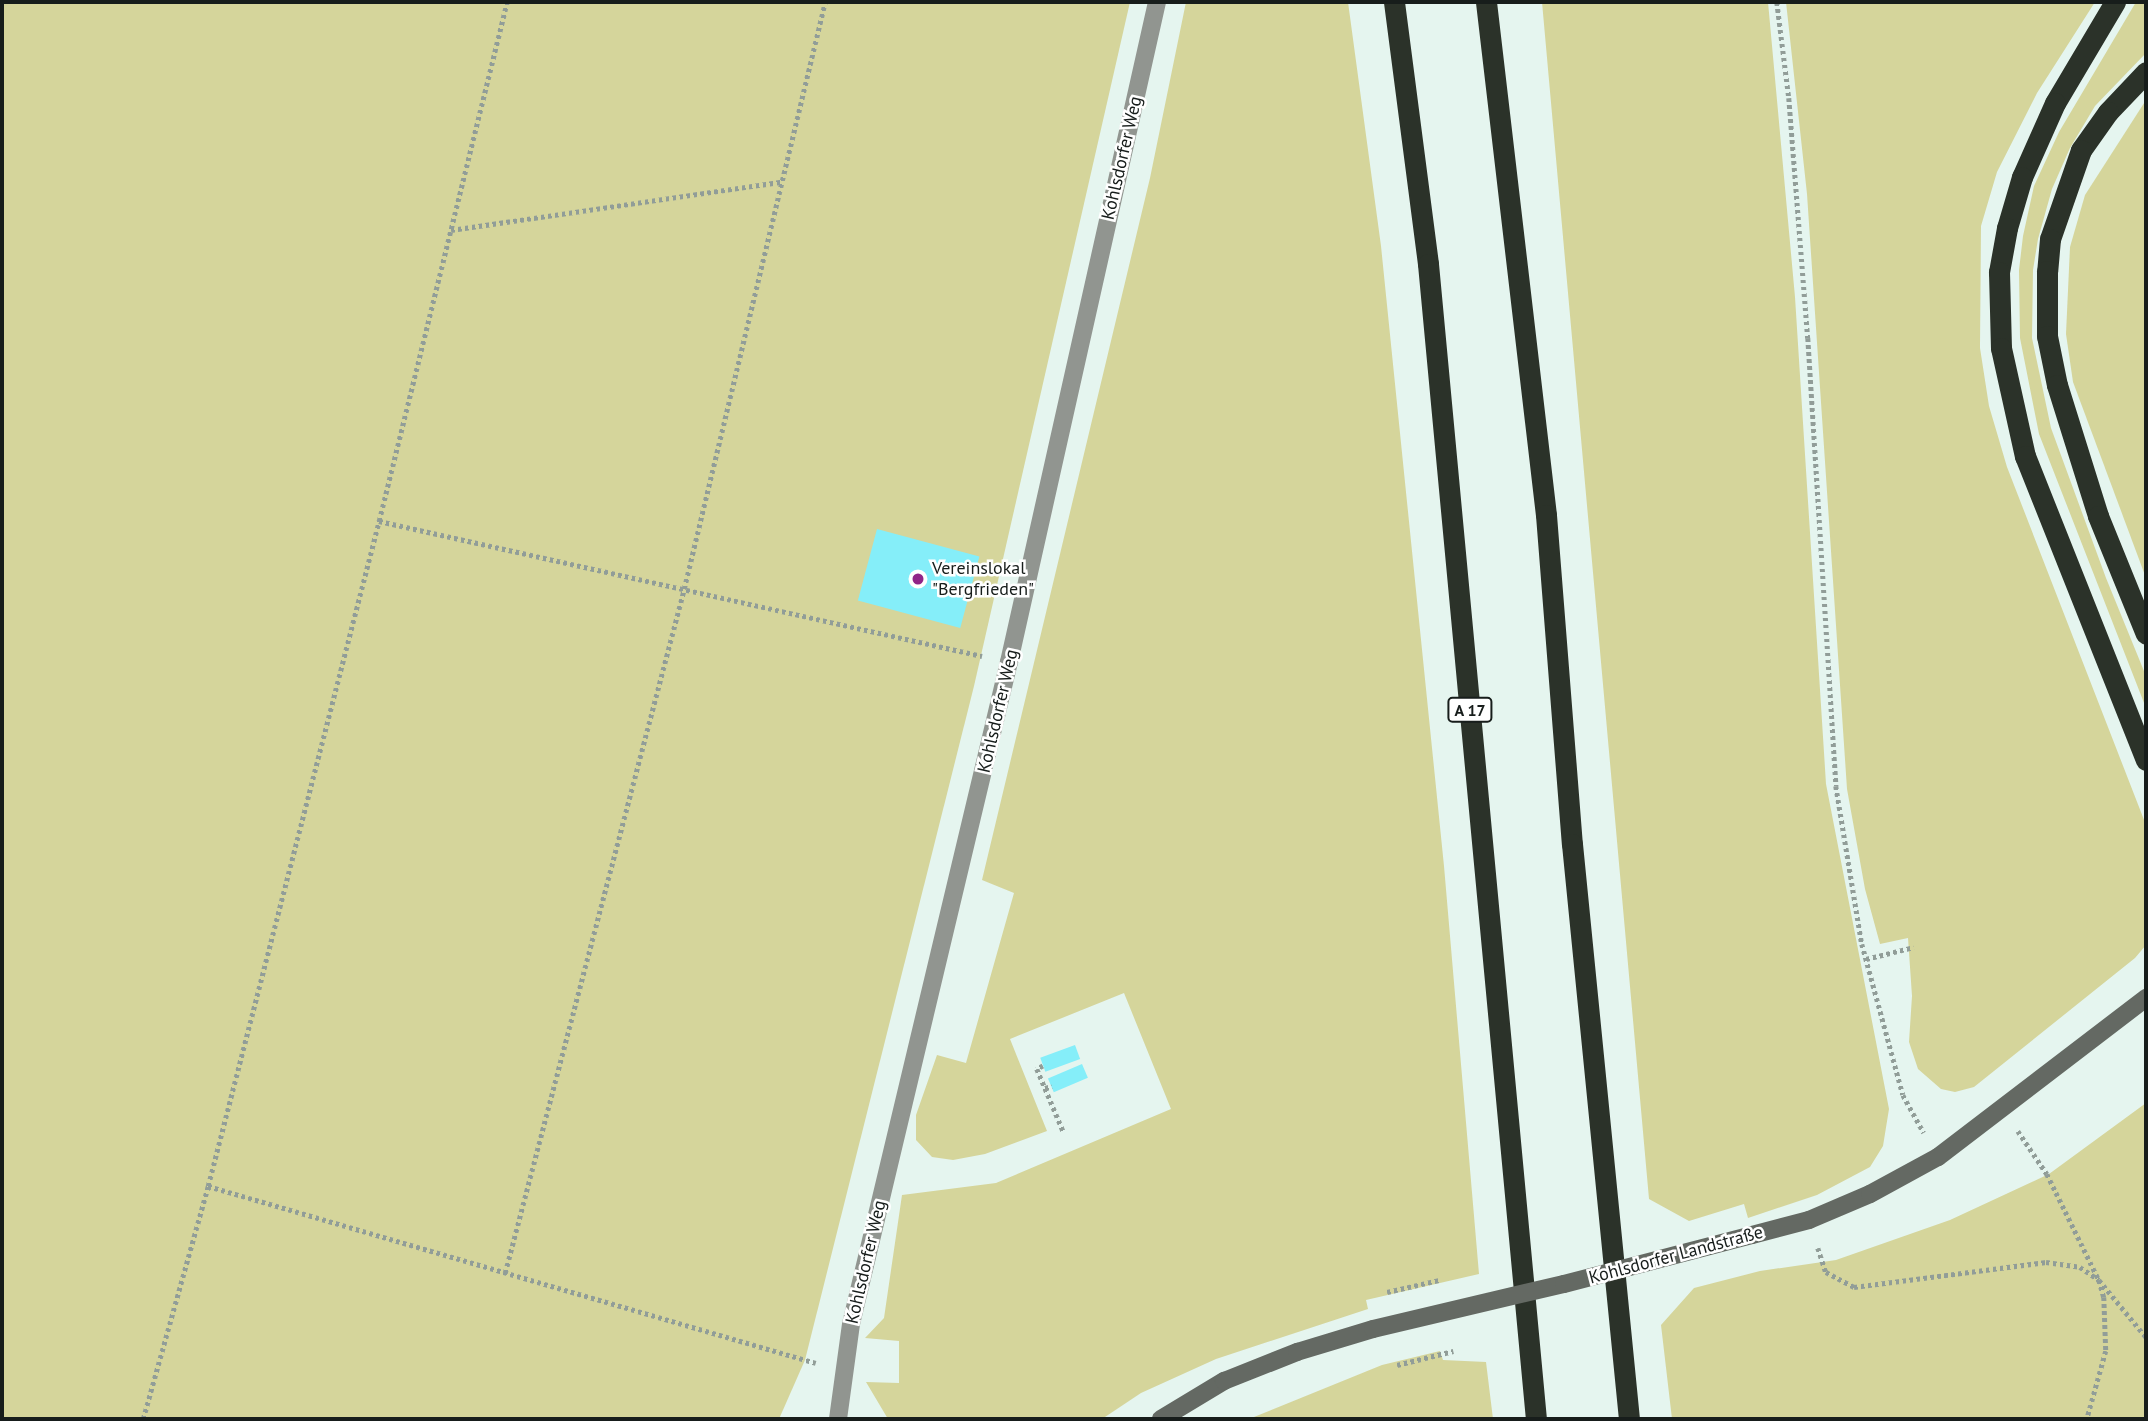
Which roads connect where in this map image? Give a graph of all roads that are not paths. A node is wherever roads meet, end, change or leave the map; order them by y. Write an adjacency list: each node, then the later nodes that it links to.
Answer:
1 (1157, 2): 9 (street, Kohlsdorfer Weg)
2 (1394, 2): 11 (highway, A 17)
3 (1486, 2): 12 (highway)
4 (2115, 2): 7 (highway)
5 (2146, 72): 6 (highway)
6 (2146, 634)
7 (2146, 760)
8 (2146, 998): 10 (street, Kohlsdorfer Landstraße, bridge)
9 (838, 1419)
10 (1161, 1419)
11 (1536, 1419)
12 (1629, 1419)

